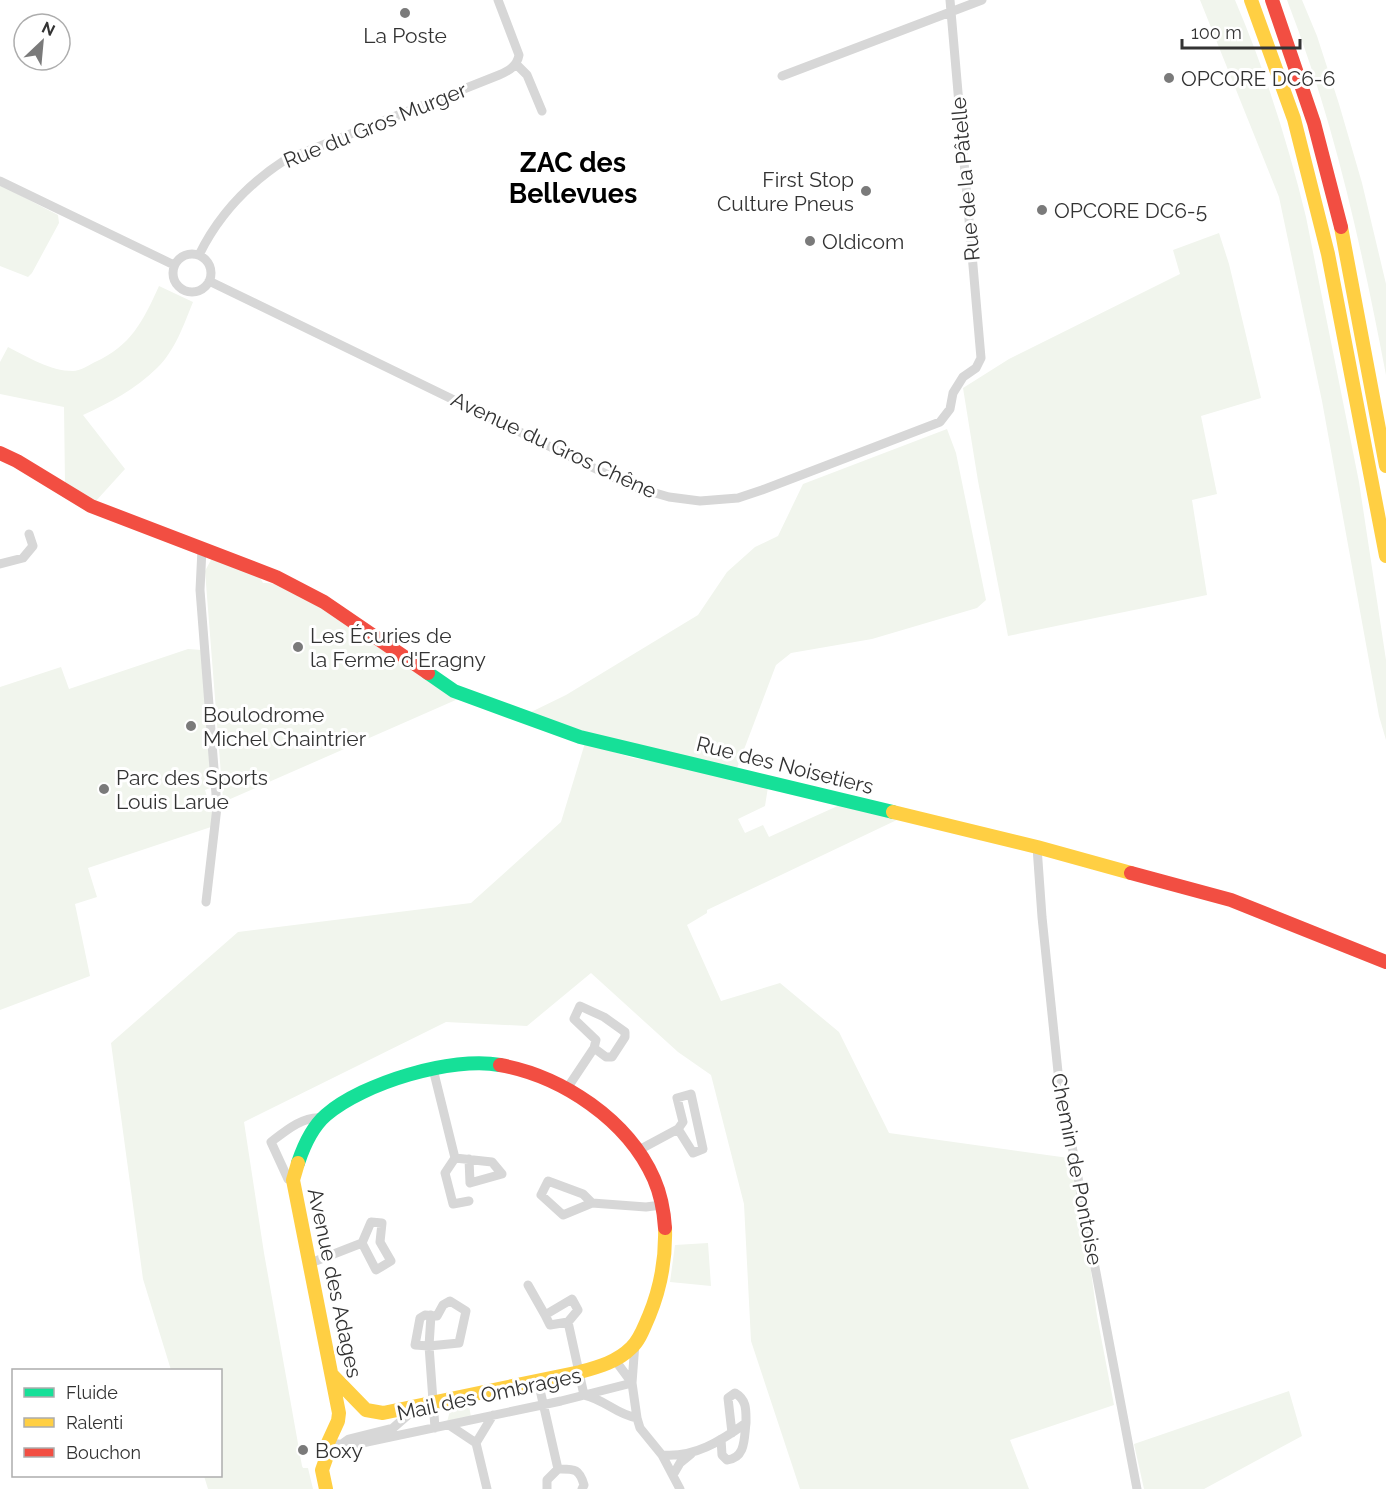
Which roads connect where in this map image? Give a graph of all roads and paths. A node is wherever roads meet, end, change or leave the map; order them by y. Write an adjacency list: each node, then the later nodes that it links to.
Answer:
1 (498, 0): 7 (street)
2 (950, 0): 6 (street, Rue de la Pâtelle)
3 (982, 0): 6 (street)
4 (1251, 0): 19 (main road)
5 (1272, 0): 16 (main road)
6 (950, 12): 8 (street); 14 (street, Rue de la Pâtelle)
7 (516, 64): 9 (street); 11 (street, Rue du Gros Murger)
8 (782, 76)
9 (542, 111)
10 (0, 181): 12 (street)
11 (200, 255): 12 (street); 13 (street)
12 (174, 265): 13 (street)
13 (210, 281): 14 (street, Avenue du Gros Chêne)
14 (981, 358)
15 (0, 453): 18 (main road, Rue des Noisetiers)
16 (1386, 466)
17 (28, 534): 20 (street)
18 (202, 549): 21 (main road, Rue des Noisetiers); 22 (street)
19 (1386, 556)
20 (0, 564)
21 (1037, 847): 23 (main road, Rue des Noisetiers); 72 (street, Chemin de Pontoise)
22 (206, 902)
23 (1386, 962)
24 (594, 1048): 24 (street); 26 (street)
25 (433, 1069): 26 (main road, Avenue des Adages); 27 (main road, Avenue des Adages); 30 (street)
26 (566, 1090): 29 (main road, Avenue des Adages)
27 (322, 1118): 32 (main road, Avenue des Adages); 32 (street)
28 (678, 1129): 28 (street); 29 (street)
29 (637, 1150): 35 (main road, Avenue des Adages)
30 (455, 1158): 31 (street); 33 (street)
31 (469, 1159)
32 (292, 1180): 37 (main road, Avenue des Adages)
33 (469, 1201)
34 (592, 1203): 34 (street); 35 (street)
35 (662, 1205): 42 (main road, Avenue des Adages)
36 (362, 1243): 36 (street); 37 (street)
37 (308, 1264): 46 (main road, Avenue des Adages)
38 (528, 1285): 40 (street)
39 (431, 1315): 43 (street); 43 (street); 43 (street)
40 (545, 1315): 41 (street); 41 (street)
41 (568, 1322): 45 (street)
42 (635, 1343): 44 (main road, Mail des Ombrages); 48 (street)
43 (429, 1346): 50 (street)
44 (615, 1360): 45 (main road, Mail des Ombrages); 48 (street)
45 (580, 1372): 47 (main road, Mail des Ombrages); 49 (street)
46 (333, 1376): 52 (main road, Mail des Ombrages); 62 (main road, Avenue des Adages)
47 (538, 1382): 50 (main road, Mail des Ombrages); 51 (street)
48 (632, 1383): 49 (street, Mail des Ombrages); 54 (street)
49 (584, 1395): 51 (street, Mail des Ombrages); 54 (street)
50 (433, 1403): 52 (main road, Mail des Ombrages); 57 (street)
51 (543, 1405): 53 (street, Mail des Ombrages); 65 (street)
52 (416, 1407): 61 (street)
53 (493, 1415): 56 (street, Mail des Ombrages); 60 (street)
54 (637, 1418): 64 (street)
55 (746, 1423): 58 (street); 58 (street); 59 (street)
56 (449, 1425): 57 (street, Mail des Ombrages); 60 (street)
57 (435, 1428): 61 (street, Mail des Ombrages)
58 (732, 1433): 59 (street)
59 (721, 1439): 63 (street)
60 (476, 1443): 68 (street)
61 (342, 1444): 62 (street, Mail des Ombrages)
62 (327, 1445): 67 (main road, Avenue des Adages)
63 (691, 1454): 64 (street); 66 (street)
64 (662, 1455): 66 (street)
65 (558, 1469): 69 (street); 70 (street)
66 (673, 1475): 71 (street)
67 (326, 1489)
68 (487, 1489)
69 (547, 1489)
70 (582, 1489)
71 (680, 1489)
72 (1137, 1489)

